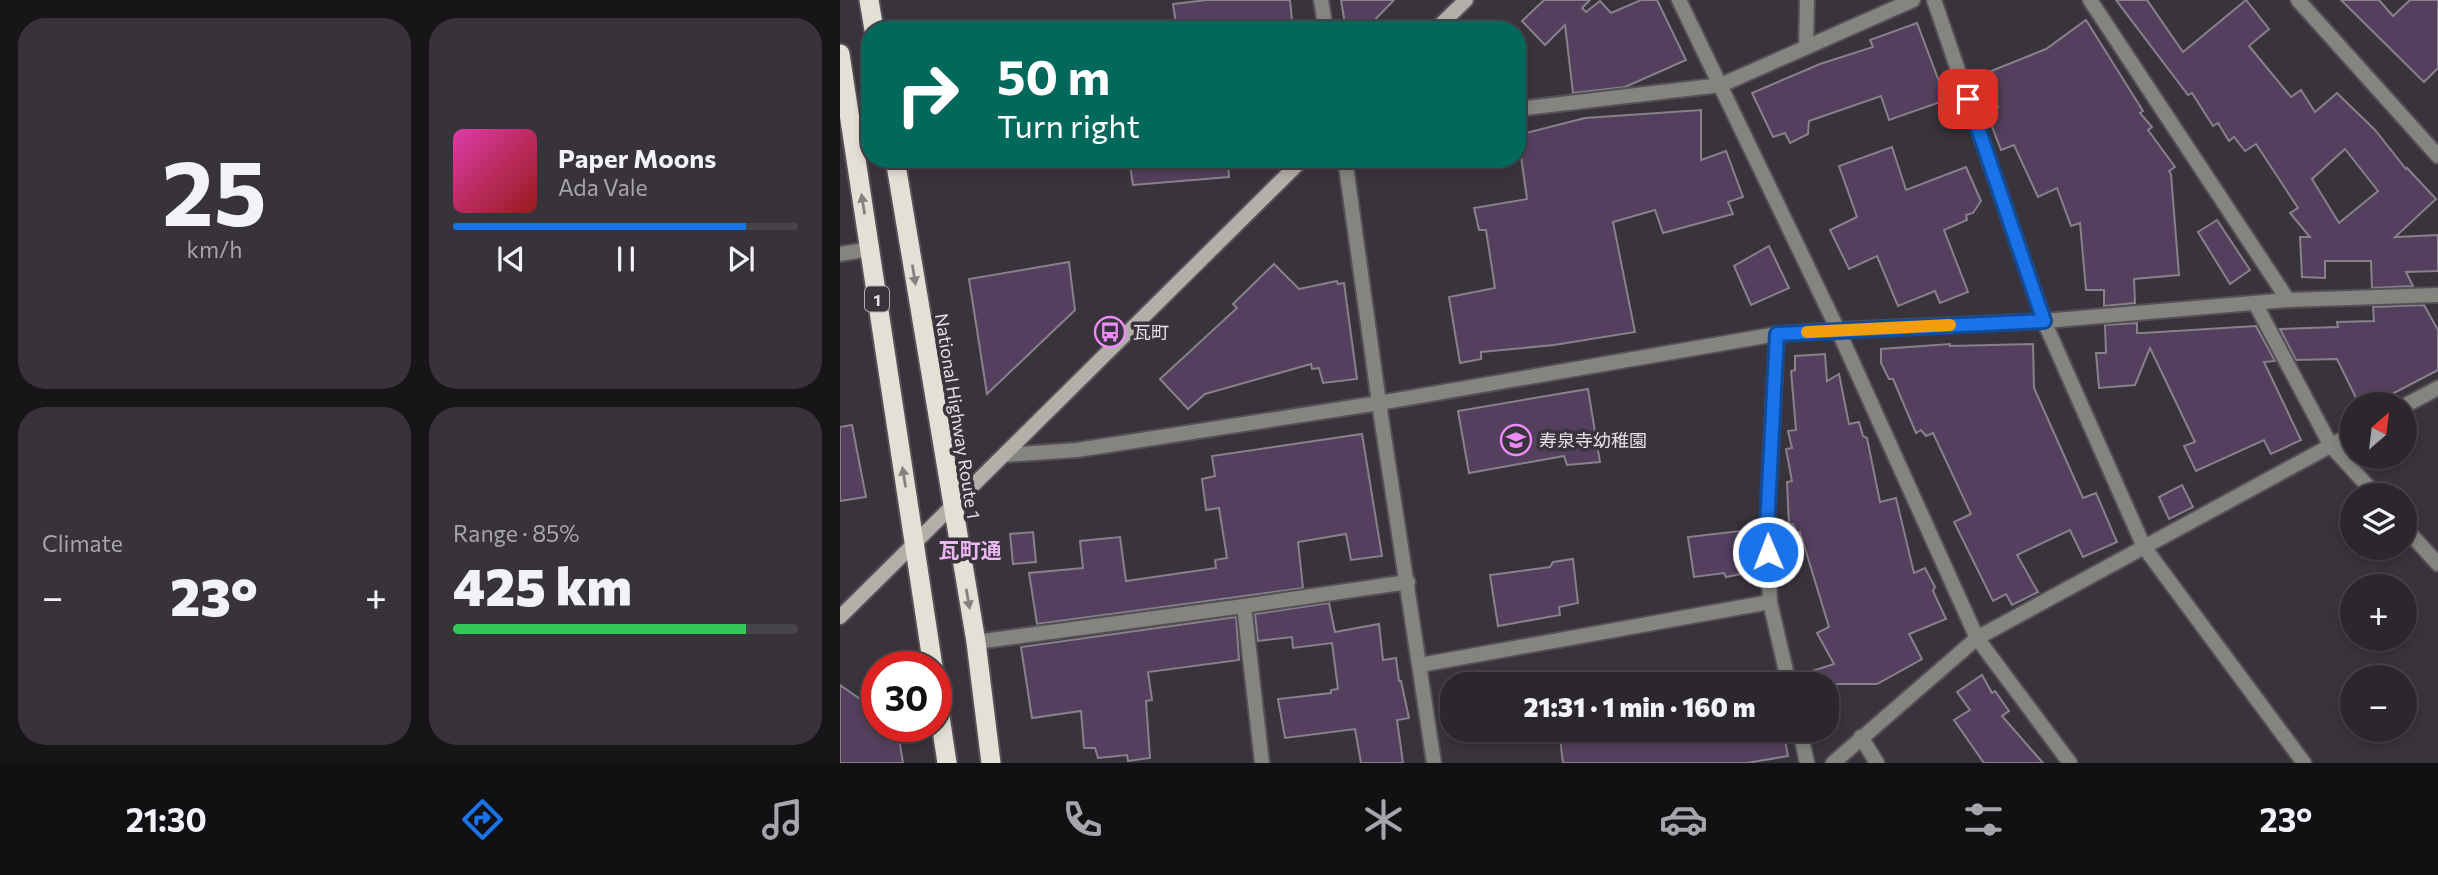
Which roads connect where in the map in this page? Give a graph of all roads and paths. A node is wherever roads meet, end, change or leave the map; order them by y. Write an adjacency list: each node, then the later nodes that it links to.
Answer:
1 (869, 0): 10 (highway)
2 (1321, 0): 11 (street)
3 (1466, 0): 12 (main road)
4 (1679, 0): 15 (street)
5 (1807, 0): 13 (street)
6 (1913, 0): 13 (street)
7 (1934, 0): 26 (street)
8 (2090, 0): 24 (street)
9 (2298, 0): 17 (street)
10 (872, 21)
11 (1324, 21)
12 (1444, 21)
13 (1806, 47): 15 (street)
14 (840, 54): 21 (highway, 1, one-way to 14)
15 (1721, 85): 16 (street); 27 (street)
16 (1526, 108)
17 (2438, 156)
18 (896, 168): 36 (highway, National Highway Route 1 / 1, one-way to 36)
19 (1294, 168): 34 (main road)
20 (1346, 168): 31 (street)
21 (870, 249): 22 (street); 38 (highway, 1, one-way to 21)
22 (840, 254)
23 (2438, 295): 24 (street)
24 (2288, 300): 25 (street)
25 (2255, 303): 26 (street); 33 (street)
26 (2044, 321): 27 (street); 39 (street)
27 (1838, 330): 28 (street); 45 (street)
28 (1777, 334): 31 (street); 42 (street)
29 (2438, 388): 30 (street)
30 (2417, 399)
31 (1379, 403): 34 (street); 41 (street)
32 (2340, 441): 33 (street)
33 (2331, 446): 35 (street); 39 (street)
34 (1006, 455): 36 (main road)
35 (2365, 483)
36 (952, 508): 38 (main road); 46 (highway, National Highway Route 1 / 1, one-way to 46)
37 (2417, 541): 40 (street)
38 (915, 544): 44 (main road); 47 (highway, 1)
39 (2144, 547): 45 (street); 61 (street)
40 (2438, 564)
41 (1408, 582): 43 (street); 48 (street)
42 (1770, 601): 48 (street); 49 (street)
43 (1244, 606): 46 (street); 55 (street)
44 (840, 617)
45 (1977, 638): 50 (street); 60 (street)
46 (976, 642): 54 (highway, National Highway Route 1 / 1)
47 (931, 651)
48 (1420, 665): 56 (street)
49 (1786, 672)
50 (1861, 737): 58 (street); 59 (street)
51 (944, 742): 53 (highway)
52 (1803, 742): 57 (street)
53 (947, 763)
54 (991, 763)
55 (1262, 763)
56 (1434, 763)
57 (1807, 763)
58 (1833, 763)
59 (1877, 763)
60 (2070, 763)
61 (2304, 763)

